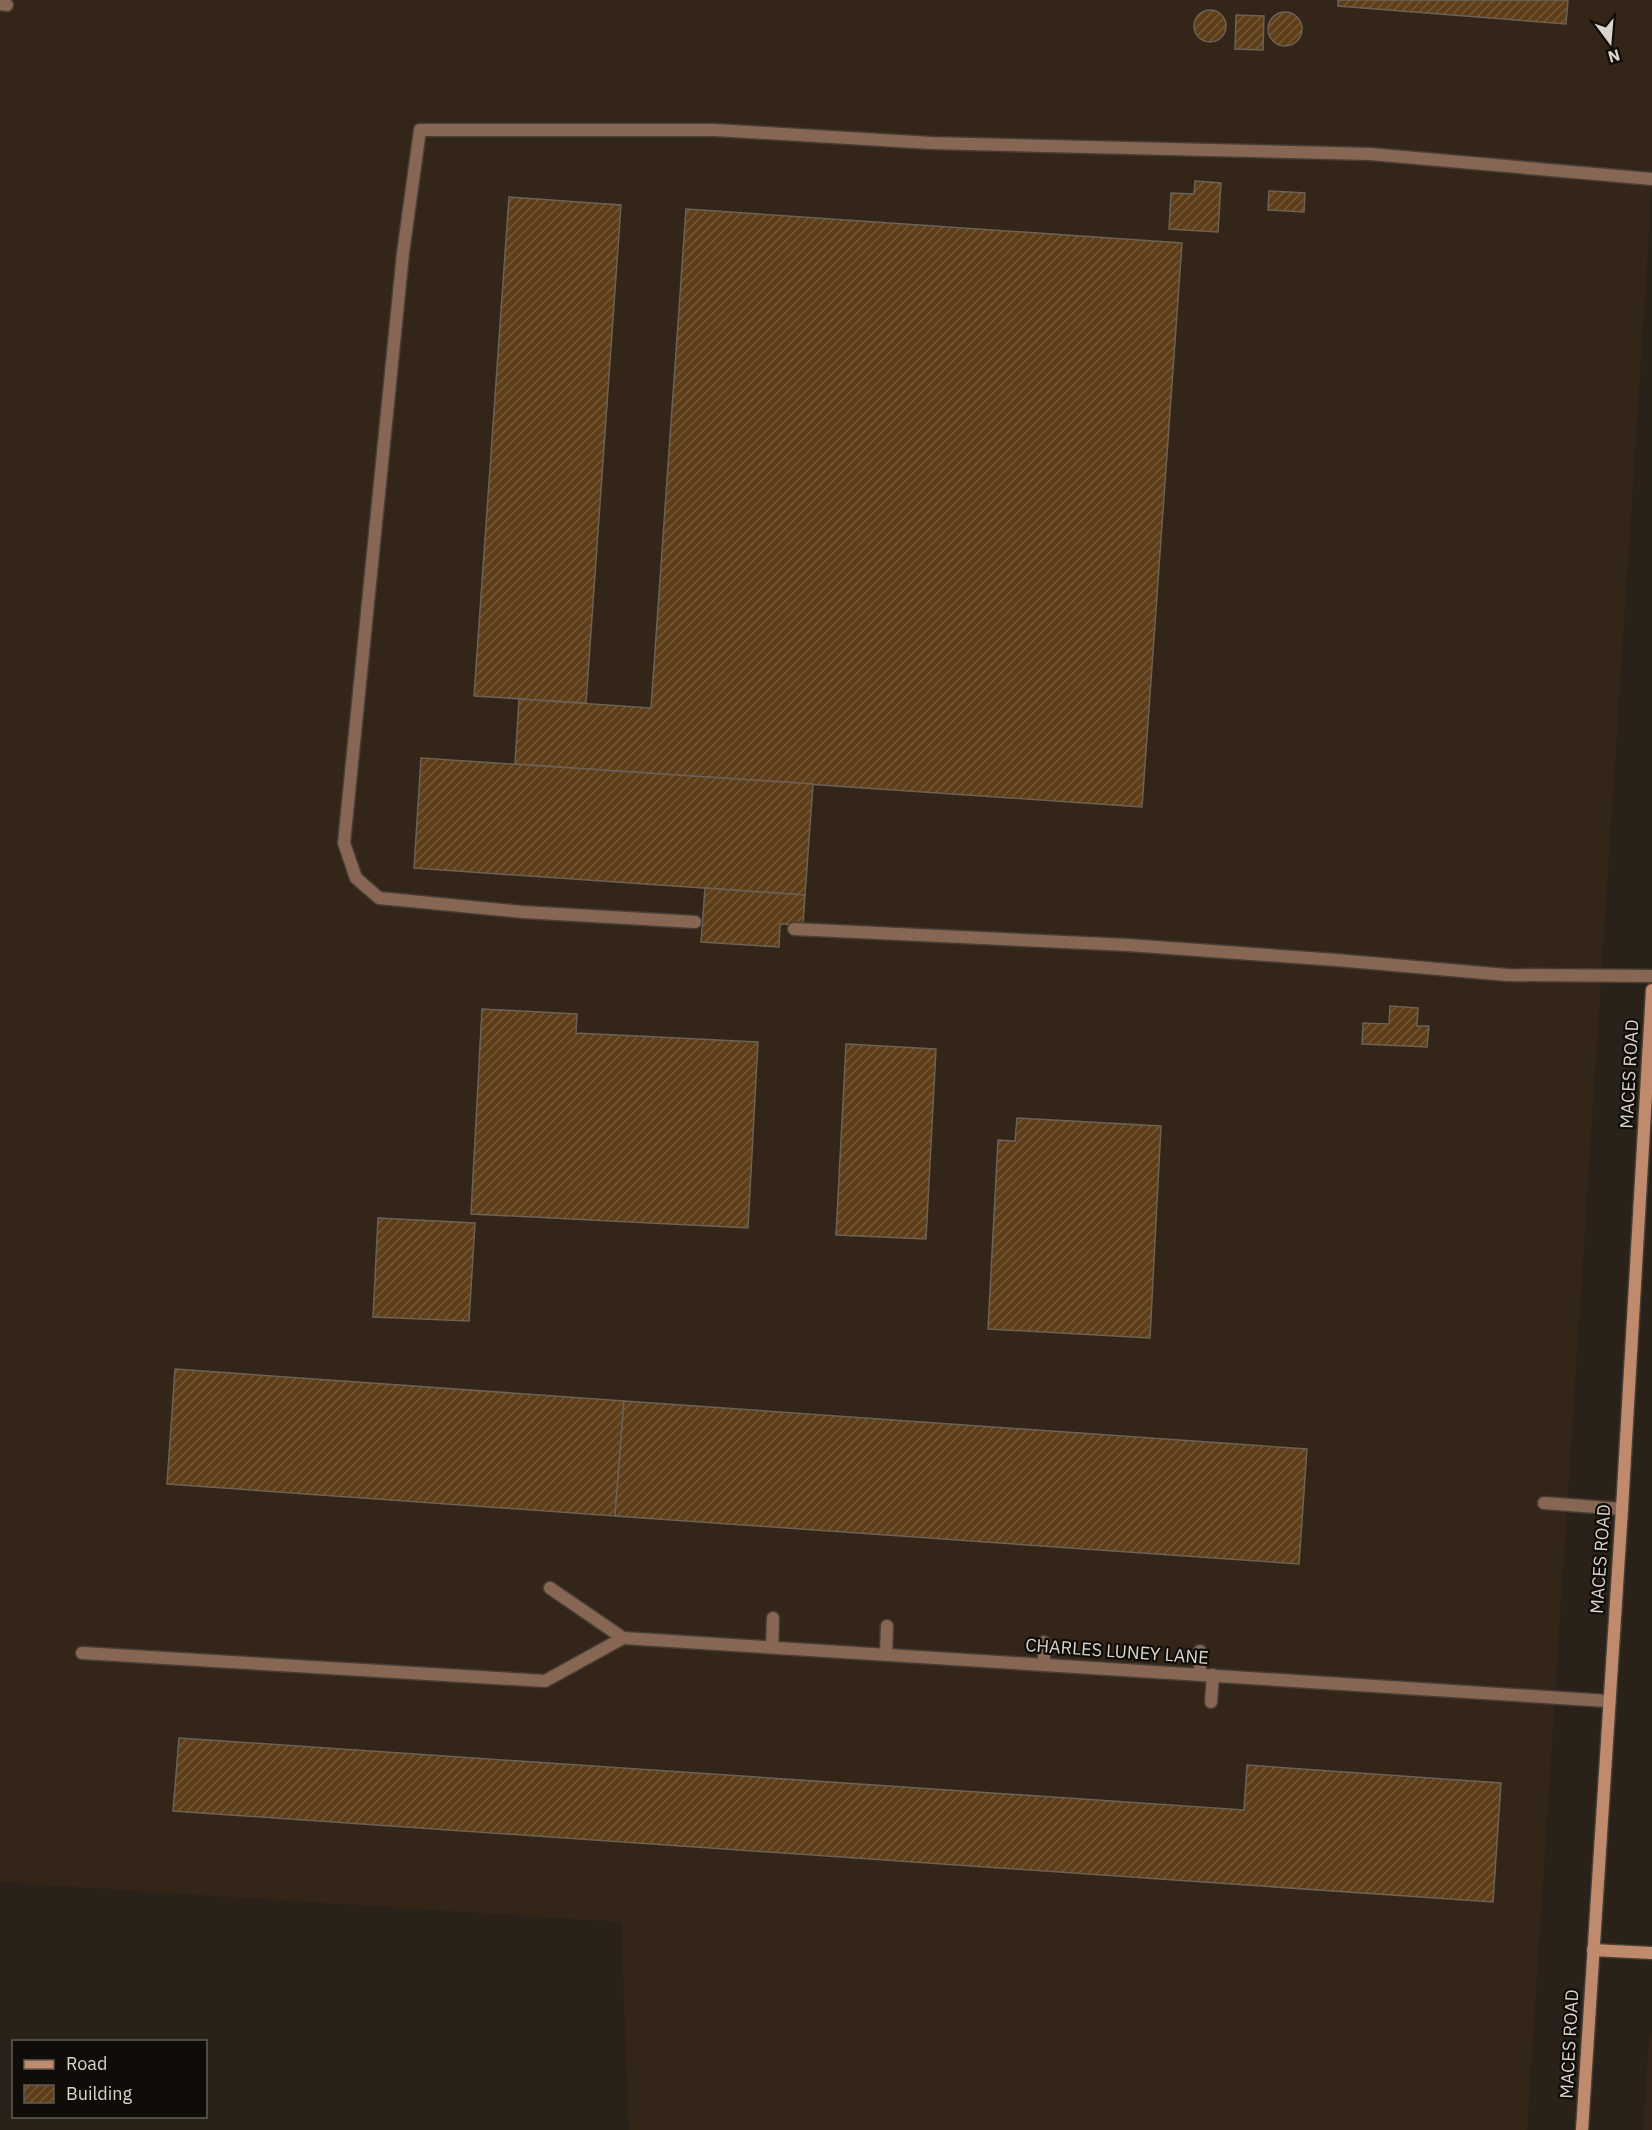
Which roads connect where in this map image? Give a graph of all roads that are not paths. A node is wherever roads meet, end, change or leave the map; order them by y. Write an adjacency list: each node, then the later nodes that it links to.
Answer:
1 (1652, 179): 2 (street)
2 (695, 922)
3 (794, 929): 4 (street)
4 (1652, 976)
5 (1652, 990): 7 (street, MACES ROAD)
6 (1544, 1503): 7 (street)
7 (1622, 1509): 20 (street, MACES ROAD)
8 (550, 1588): 11 (street)
9 (773, 1618): 13 (street)
10 (887, 1626): 16 (street)
11 (623, 1638): 13 (street, CHARLES LUNEY LANE); 15 (street)
12 (1044, 1642): 17 (street)
13 (772, 1647): 16 (street, CHARLES LUNEY LANE)
14 (1200, 1651): 18 (street)
15 (82, 1653)
16 (885, 1655): 17 (street, CHARLES LUNEY LANE)
17 (1044, 1665): 18 (street, CHARLES LUNEY LANE)
18 (1200, 1675): 19 (street, CHARLES LUNEY LANE)
19 (1213, 1675): 20 (street, CHARLES LUNEY LANE); 21 (street)
20 (1608, 1701): 22 (street, MACES ROAD)
21 (1211, 1702)
22 (1593, 1950): 23 (street); 24 (street, MACES ROAD)
23 (1652, 1953)
24 (1582, 2130)

